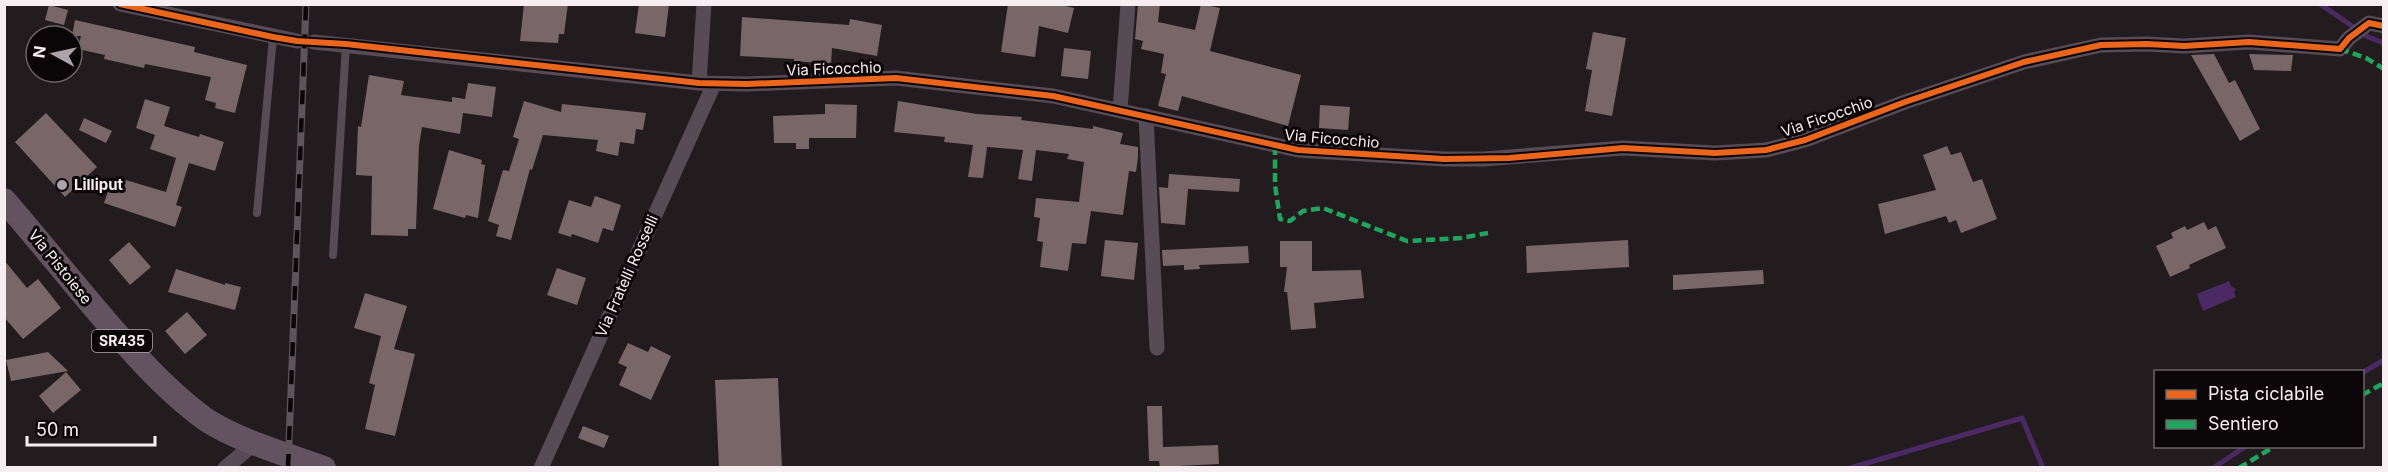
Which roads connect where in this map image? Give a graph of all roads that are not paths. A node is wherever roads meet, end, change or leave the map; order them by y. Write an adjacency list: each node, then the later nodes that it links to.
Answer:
1 (120, 4): 5 (street)
2 (704, 4): 9 (street)
3 (1128, 4): 10 (street)
4 (2384, 26): 11 (street, Via Ficocchio)
5 (273, 37): 6 (street); 13 (lane)
6 (297, 41)
7 (314, 42): 8 (street, Via Ficocchio)
8 (346, 44): 9 (street, Via Ficocchio); 14 (lane)
9 (706, 83): 10 (street, Via Ficocchio); 19 (street, Via Fratelli Rosselli)
10 (1120, 110): 11 (street, Via Ficocchio)
11 (1146, 116): 15 (street)
12 (4, 201): 16 (main road, Via Pistoiese / SR435)
13 (257, 213)
14 (333, 255)
15 (1157, 348)
16 (255, 443): 17 (street); 18 (main road, Via Pistoiese / SR435)
17 (225, 468)
18 (324, 468)
19 (542, 468)

